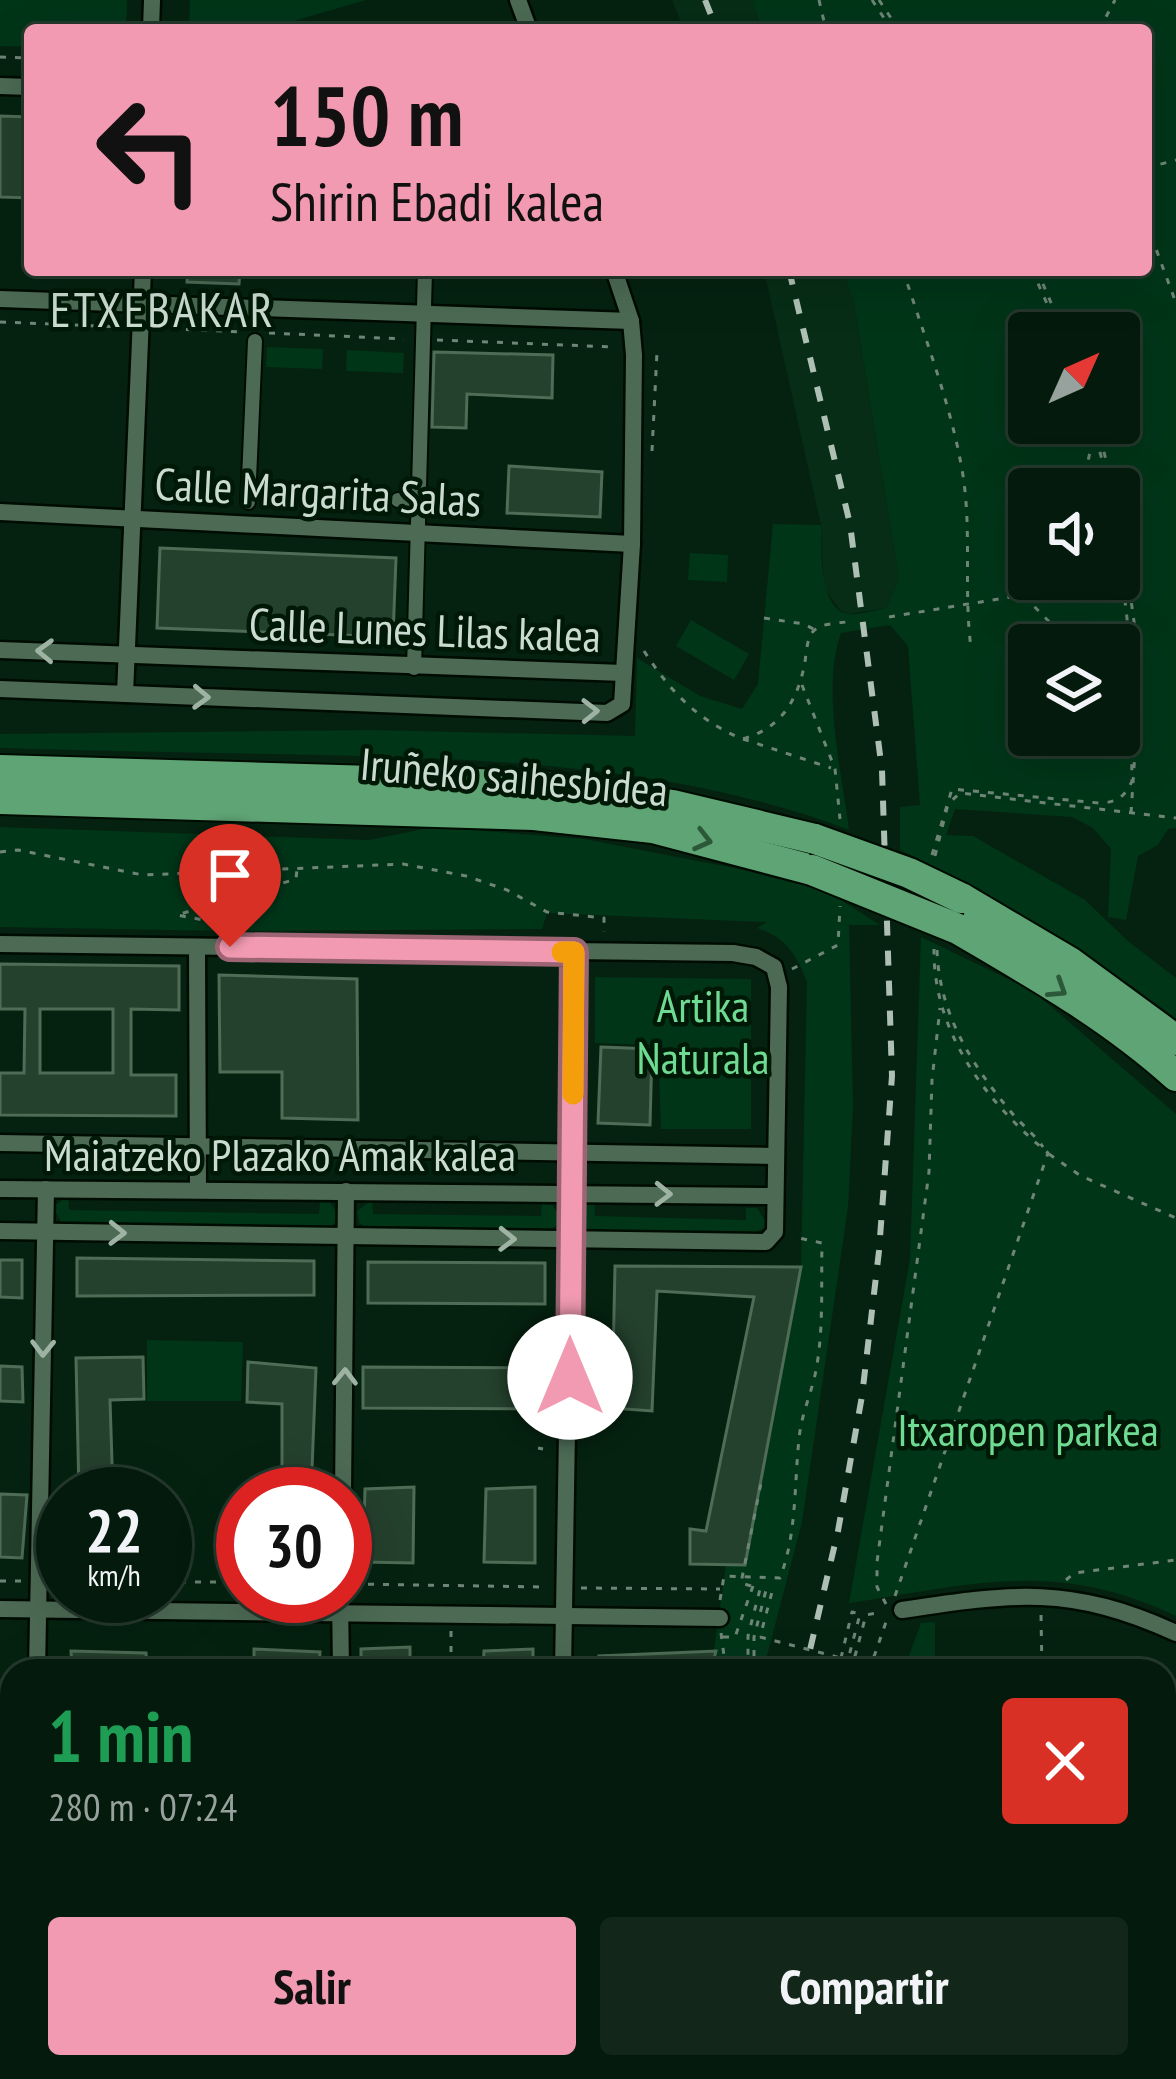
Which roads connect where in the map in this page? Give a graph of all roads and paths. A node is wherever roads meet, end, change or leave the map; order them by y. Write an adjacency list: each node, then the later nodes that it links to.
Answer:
1 (1152, 238): 8 (path)
2 (142, 276): 9 (street)
3 (425, 276): 10 (street)
4 (616, 276): 13 (street)
5 (905, 276): 29 (path)
6 (1037, 276): 11 (path)
7 (0, 299): 9 (street)
8 (1176, 303)
9 (142, 305): 10 (street); 14 (street)
10 (424, 312): 13 (street); 16 (street)
11 (1053, 312)
12 (0, 322): 14 (path)
13 (631, 322): 17 (street)
14 (140, 328): 15 (path); 24 (street)
15 (258, 335): 16 (path); 22 (street)
16 (423, 340): 17 (path); 19 (street)
17 (634, 348): 26 (street)
18 (403, 381): 19 (street)
19 (422, 382): 21 (street)
20 (398, 500): 21 (street)
21 (418, 500): 25 (street)
22 (248, 502)
23 (0, 512): 24 (street, Calle Margarita Salas)
24 (132, 518): 25 (street, Calle Margarita Salas); 38 (street)
25 (418, 533): 26 (street, Calle Margarita Salas); 39 (street)
26 (632, 544): 35 (street)
27 (1008, 597): 29 (path)
28 (1028, 600): 33 (path)
29 (965, 604): 30 (path); 36 (path)
30 (889, 617)
31 (764, 618): 34 (path)
32 (846, 622): 34 (path)
33 (1051, 624)
34 (815, 630): 43 (path)
35 (627, 647): 40 (street); 43 (path)
36 (971, 648)
37 (0, 650): 38 (street, Calle Lunes Lilas kalea, one-way to 37)
38 (126, 655): 39 (street, Calle Lunes Lilas kalea); 42 (street)
39 (414, 668): 40 (street, Calle Lunes Lilas kalea)
40 (623, 673): 42 (street, Calle Lunes Lilas kalea, one-way to 40)
41 (0, 689): 42 (street, Calle Lunes Lilas kalea)
42 (124, 694)
43 (742, 739): 47 (path)
44 (0, 756): 49 (highway)
45 (1131, 756): 56 (path)
46 (1135, 756): 53 (path)
47 (835, 769)
48 (0, 770): 49 (highway, Iruñeko saihesbidea)
49 (373, 780): 55 (highway, Iruñeko saihesbidea)
50 (0, 799): 51 (highway, Iruñeko saihesbidea)
51 (402, 809): 52 (highway); 55 (highway, Iruñeko saihesbidea, one-way to 55)
52 (0, 813)
53 (1131, 813)
54 (0, 852): 57 (path)
55 (814, 855): 59 (highway, Iruñeko saihesbidea, bridge)
56 (931, 865)
57 (298, 867): 58 (path); 60 (path)
58 (230, 925)
59 (951, 925): 64 (path); 65 (highway, Iruñeko saihesbidea); 66 (highway, Iruñeko saihesbidea, one-way to 66)
60 (604, 932)
61 (0, 944): 62 (street)
62 (196, 947): 63 (street); 68 (street)
63 (574, 952): 69 (street); 71 (street)
64 (940, 1007): 70 (path); 98 (path)
65 (1176, 1040)
66 (1176, 1076)
67 (0, 1143): 68 (street, Maiatzeko Plazako Amak kalea)
68 (195, 1146): 69 (street, Maiatzeko Plazako Amak kalea); 74 (street)
69 (572, 1152): 71 (street, Maiatzeko Plazako Amak kalea); 76 (street)
70 (1048, 1154): 78 (path); 98 (path)
71 (775, 1156): 77 (street, Maiatzeko Plazako Amak kalea)
72 (0, 1189): 73 (street, Maiatzeko Plazako Amak kalea)
73 (46, 1190): 74 (street, Maiatzeko Plazako Amak kalea); 80 (street)
74 (198, 1190): 75 (street, Maiatzeko Plazako Amak kalea)
75 (346, 1191): 76 (street, Maiatzeko Plazako Amak kalea); 81 (street)
76 (572, 1192): 77 (street, Maiatzeko Plazako Amak kalea, one-way to 77); 83 (street)
77 (775, 1196): 83 (street, Maiatzeko Plazako Amak kalea)
78 (1176, 1218)
79 (0, 1231): 80 (street, Maiatzeko Plazako Amak kalea)
80 (46, 1232): 81 (street, Maiatzeko Plazako Amak kalea, one-way to 81); 84 (street, one-way to 84)
81 (346, 1236): 83 (street, Maiatzeko Plazako Amak kalea, one-way to 83); 85 (street, one-way to 81)
82 (800, 1238): 88 (path)
83 (571, 1240): 92 (street)
84 (41, 1467)
85 (343, 1467)
86 (762, 1478): 88 (path)
87 (1176, 1560): 90 (path)
88 (743, 1576): 91 (path); 93 (path)
89 (372, 1584): 92 (path)
90 (1060, 1585)
91 (753, 1586): 102 (path); 108 (path)
92 (563, 1587): 93 (path); 99 (street)
93 (720, 1589): 102 (path)
94 (1041, 1596): 98 (street); 103 (street); 113 (path)
95 (372, 1606): 99 (street)
96 (36, 1608): 97 (street)
97 (0, 1609)
98 (896, 1611): 111 (path); 112 (path)
99 (563, 1616): 102 (street); 106 (street)
100 (38, 1623): 104 (street)
101 (341, 1623): 105 (street)
102 (720, 1628): 107 (path)
103 (1176, 1633)
104 (37, 1659)
105 (340, 1659)
106 (563, 1659)
107 (724, 1659)
108 (750, 1659)
109 (752, 1659): 110 (path, bridge)
110 (851, 1659)
111 (852, 1659)
112 (874, 1659)
113 (1042, 1659)

